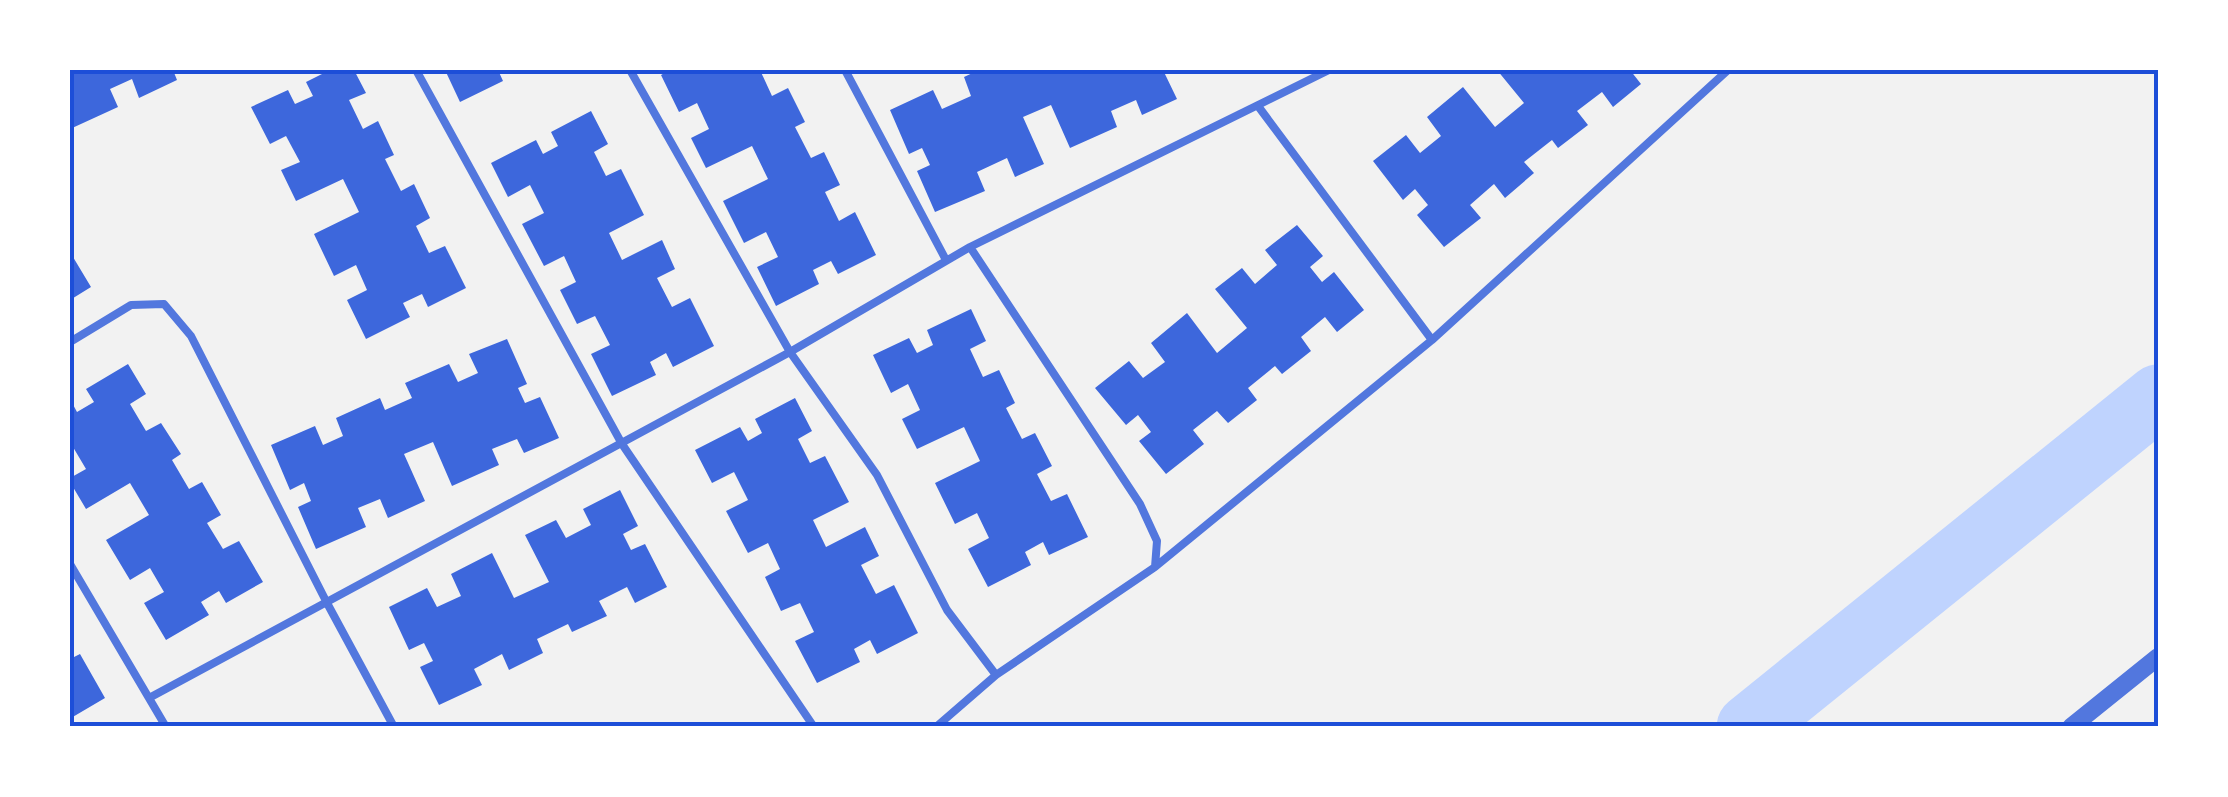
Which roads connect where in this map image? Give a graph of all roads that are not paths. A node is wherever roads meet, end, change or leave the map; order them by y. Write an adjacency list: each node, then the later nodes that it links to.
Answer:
1 (416, 70): 12 (lane)
2 (630, 70): 11 (lane)
3 (845, 70): 8 (lane)
4 (1329, 70): 6 (lane)
5 (1728, 70): 9 (lane)
6 (1258, 106): 7 (lane); 9 (lane)
7 (970, 247): 8 (lane); 14 (lane)
8 (946, 260): 11 (lane)
9 (1432, 340): 14 (lane)
10 (70, 342): 15 (lane)
11 (790, 352): 12 (lane); 17 (lane)
12 (622, 444): 15 (lane); 21 (lane)
13 (70, 564): 18 (lane)
14 (1155, 567): 17 (lane)
15 (326, 603): 18 (lane); 20 (lane)
16 (2158, 657): 23 (street)
17 (996, 676): 22 (lane)
18 (149, 698): 19 (lane)
19 (166, 727)
20 (394, 727)
21 (814, 727)
22 (936, 727)
23 (2071, 727)

